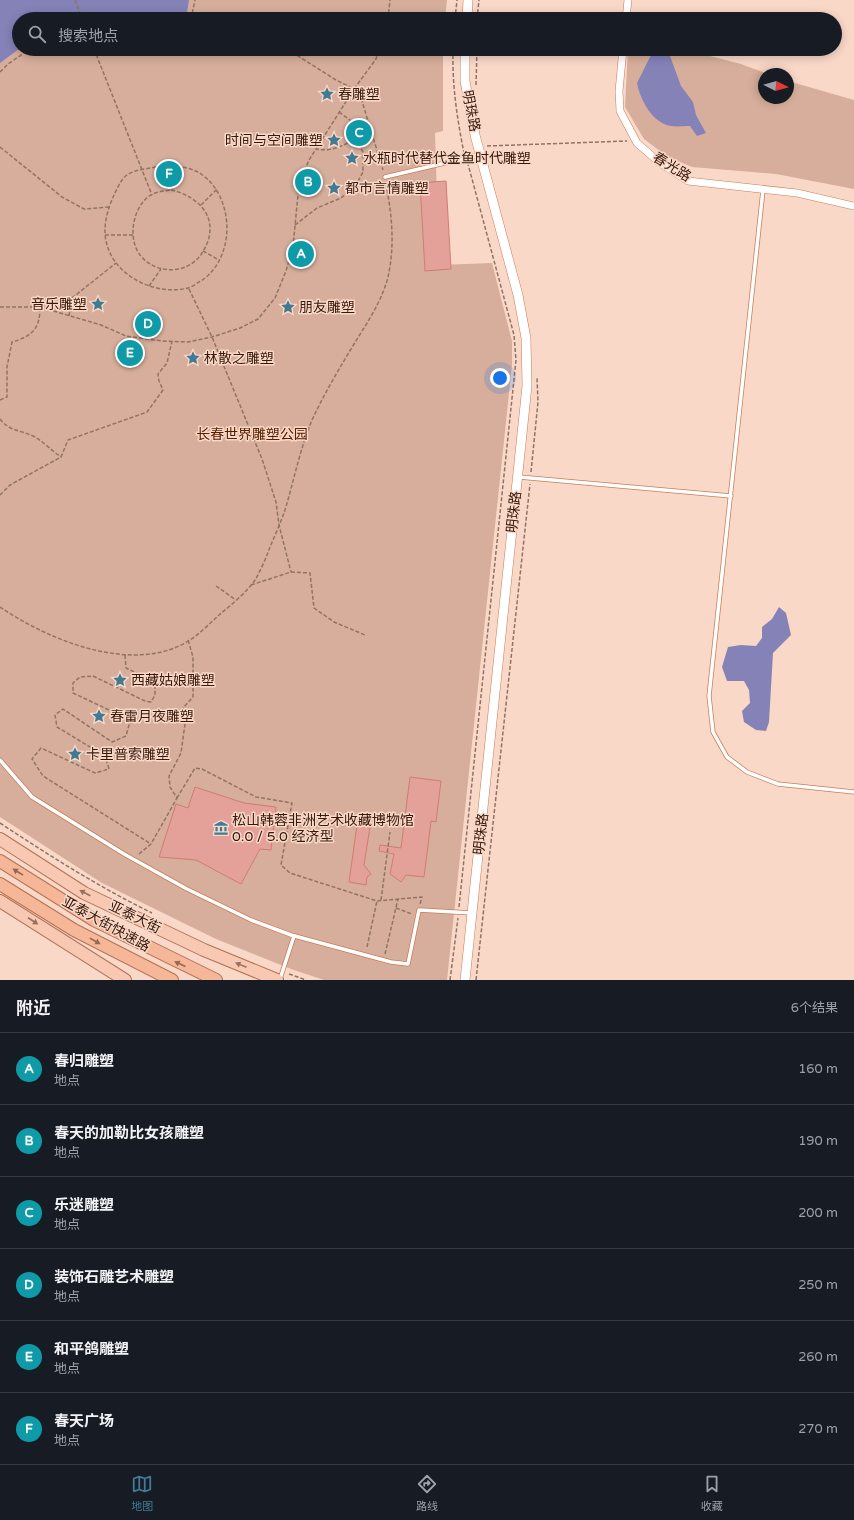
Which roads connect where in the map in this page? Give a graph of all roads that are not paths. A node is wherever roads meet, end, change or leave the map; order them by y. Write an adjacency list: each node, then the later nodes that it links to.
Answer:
1 (468, 0): 3 (street)
2 (628, 0): 4 (street)
3 (467, 12)
4 (627, 12)
5 (465, 56): 7 (street, 明珠路)
6 (622, 56): 9 (street, 春光路)
7 (480, 155): 8 (lane); 11 (street, 明珠路)
8 (385, 177)
9 (763, 190): 10 (street, 春光路); 12 (lane)
10 (854, 206)
11 (518, 477): 12 (lane); 19 (street, 明珠路)
12 (731, 496): 14 (lane)
13 (0, 760): 20 (lane)
14 (854, 792)
15 (0, 839): 24 (main road, 亚泰大街, one-way to 15)
16 (0, 861): 23 (highway, 亚泰大街快速路, one-way to 16)
17 (0, 884): 22 (highway, 亚泰大街快速路, one-way to 22)
18 (0, 900): 21 (main road, one-way to 21)
19 (473, 913): 20 (lane); 25 (street, 明珠路)
20 (294, 936): 24 (lane)
21 (125, 980)
22 (172, 980)
23 (216, 980)
24 (279, 980)
25 (465, 980)

